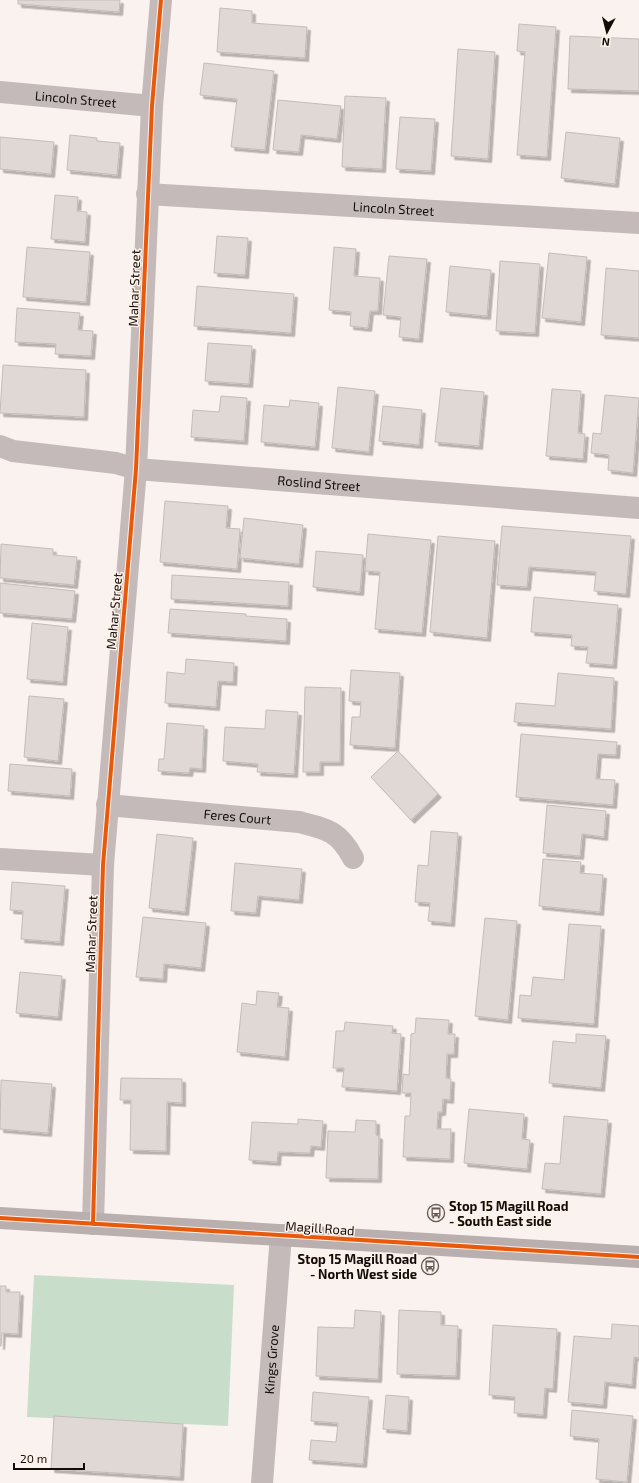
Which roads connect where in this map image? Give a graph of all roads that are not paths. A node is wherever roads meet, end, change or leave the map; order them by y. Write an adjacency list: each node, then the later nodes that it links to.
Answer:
1 (161, 0): 3 (street, Mahar Street)
2 (0, 92): 3 (street, Lincoln Street)
3 (152, 106): 4 (street, Mahar Street)
4 (147, 194): 5 (street, Lincoln Street); 7 (street, Mahar Street)
5 (639, 223)
6 (0, 446): 7 (street, Roslind Street)
7 (136, 469): 8 (street, Roslind Street); 9 (street, Mahar Street)
8 (639, 508)
9 (107, 806): 11 (street, Feres Court); 12 (street, Mahar Street)
10 (0, 858): 12 (street)
11 (353, 858)
12 (103, 865): 14 (street, Mahar Street)
13 (0, 1218): 14 (main road, Magill Road)
14 (92, 1224): 15 (main road, Magill Road)
15 (281, 1235): 16 (main road, Magill Road); 17 (street, Kings Grove)
16 (639, 1256)
17 (262, 1483)

